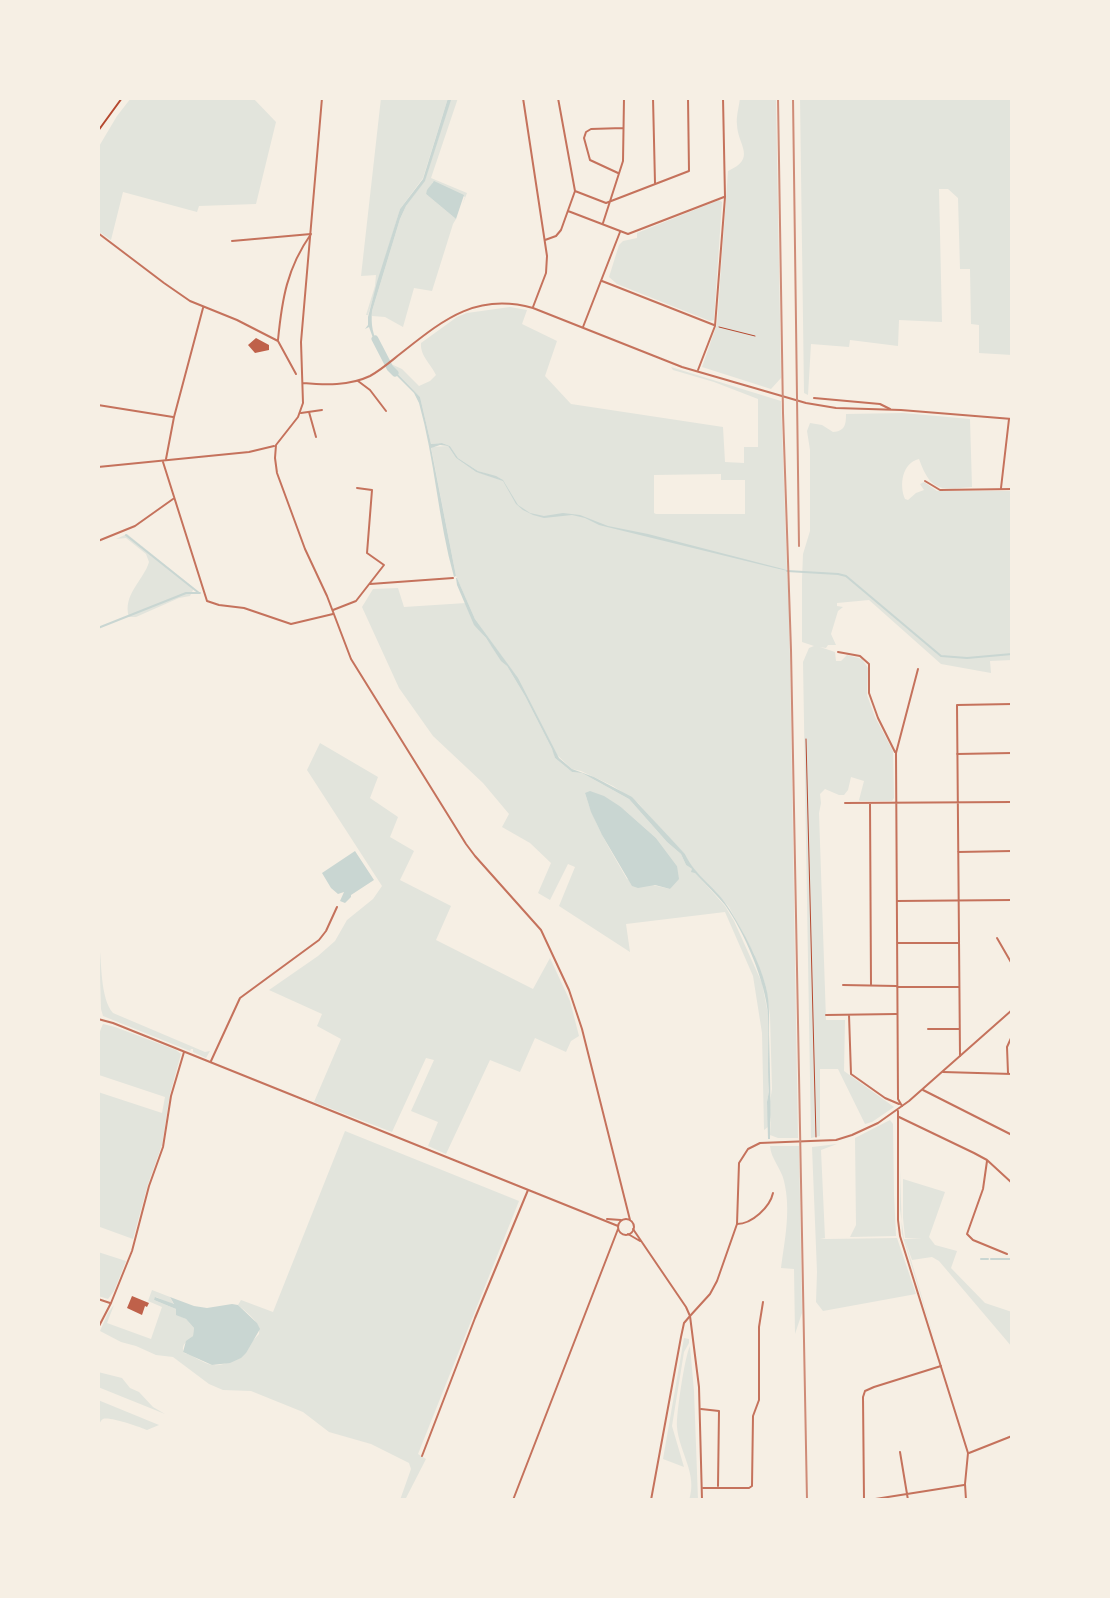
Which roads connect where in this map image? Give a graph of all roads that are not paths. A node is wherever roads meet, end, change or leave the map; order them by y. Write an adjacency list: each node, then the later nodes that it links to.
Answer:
1 (122, 98): 10 (main road)
2 (322, 98): 20 (street)
3 (523, 98): 21 (street)
4 (558, 98): 13 (street)
5 (624, 98): 9 (street)
6 (653, 98): 12 (street)
7 (688, 98): 12 (street)
8 (723, 98): 14 (street)
9 (624, 128): 11 (street); 11 (street)
10 (98, 131)
11 (620, 173): 15 (street)
12 (655, 184): 15 (street)
13 (575, 191): 15 (street); 16 (street)
14 (725, 197): 18 (street); 26 (street)
15 (610, 203): 17 (street)
16 (568, 211): 17 (street); 21 (street)
17 (602, 225): 18 (street)
18 (620, 232): 23 (street)
19 (98, 233): 24 (street)
20 (311, 234): 22 (street); 28 (street); 32 (street)
21 (544, 240): 25 (street)
22 (232, 241)
23 (602, 281): 26 (street); 27 (street)
24 (203, 307): 28 (street); 40 (street)
25 (533, 308): 27 (street); 31 (street)
26 (715, 326): 29 (street)
27 (582, 328): 29 (street)
28 (278, 341): 30 (street)
29 (697, 371): 36 (street)
30 (296, 374)
31 (357, 381): 32 (street); 37 (street)
32 (303, 383): 39 (street)
33 (814, 398): 36 (street)
34 (98, 405): 40 (street)
35 (322, 410): 38 (street)
36 (891, 410): 41 (street)
37 (386, 411)
38 (309, 412): 39 (street); 42 (street)
39 (301, 413): 43 (street)
40 (174, 417): 44 (street)
41 (1010, 419): 48 (street)
42 (316, 437)
43 (276, 445): 44 (street); 54 (street)
44 (164, 460): 45 (street); 50 (street)
45 (98, 467)
46 (925, 481): 48 (street)
47 (357, 488): 53 (street)
48 (1001, 489): 49 (street)
49 (1012, 489)
50 (174, 499): 51 (street); 54 (street)
51 (98, 541)
52 (453, 578): 53 (street)
53 (368, 585): 54 (street)
54 (334, 612): 102 (street)
55 (838, 652): 58 (street)
56 (918, 669): 58 (street)
57 (1012, 703): 60 (street)
58 (896, 753): 63 (street)
59 (1012, 753): 60 (street)
60 (957, 754): 64 (street)
61 (1012, 802): 64 (street)
62 (845, 803): 65 (street)
63 (896, 803): 64 (street); 65 (street); 69 (street)
64 (957, 803): 67 (street)
65 (870, 804): 77 (street)
66 (1012, 851): 67 (street)
67 (958, 852): 70 (street)
68 (1012, 900): 70 (street)
69 (897, 901): 70 (street); 73 (street)
70 (959, 901): 74 (street)
71 (337, 907): 90 (street)
72 (997, 938): 75 (street)
73 (897, 943): 74 (street); 78 (street)
74 (959, 943): 79 (street)
75 (1012, 964)
76 (843, 985): 77 (street)
77 (871, 985): 78 (street)
78 (897, 987): 79 (street); 81 (street)
79 (959, 987): 86 (street)
80 (1012, 1010): 89 (street)
81 (897, 1014): 83 (street); 94 (street)
82 (826, 1015): 83 (street)
83 (849, 1015): 94 (street)
84 (98, 1019): 88 (street)
85 (928, 1029): 86 (street)
86 (960, 1029): 89 (street)
87 (1012, 1036): 92 (street)
88 (184, 1052): 90 (street); 116 (street)
89 (960, 1056): 91 (street)
90 (210, 1063): 100 (street)
91 (941, 1072): 92 (street); 93 (street)
92 (1010, 1074)
93 (922, 1090): 94 (street); 97 (street)
94 (901, 1105): 95 (street)
95 (898, 1109): 96 (street); 106 (street)
96 (898, 1117): 98 (street); 121 (street)
97 (1012, 1135)
98 (987, 1160): 99 (street); 113 (street)
99 (1012, 1183)
100 (528, 1190): 103 (street); 126 (street)
101 (773, 1193): 106 (street)
102 (626, 1204): 104 (street); 105 (street)
103 (601, 1219): 104 (street); 107 (street)
104 (622, 1219): 105 (street); 107 (street)
105 (630, 1220): 108 (street)
106 (737, 1224): 117 (street)
107 (618, 1227): 109 (street); 112 (street)
108 (633, 1229): 110 (street); 111 (street)
109 (622, 1234): 110 (street); 112 (street)
110 (628, 1234): 111 (street)
111 (641, 1242): 117 (street)
112 (613, 1243): 131 (street)
113 (1007, 1254)
114 (98, 1299): 116 (street)
115 (763, 1302): 129 (street)
116 (111, 1303): 118 (street)
117 (690, 1316): 119 (street); 120 (street)
118 (98, 1328)
119 (682, 1331): 120 (street); 132 (street)
120 (693, 1335): 122 (street)
121 (941, 1366): 125 (street); 134 (street)
122 (699, 1409): 128 (street); 129 (street)
123 (1012, 1436): 125 (street)
124 (900, 1452): 130 (street)
125 (968, 1453): 127 (street)
126 (422, 1456)
127 (965, 1484): 130 (street); 136 (street)
128 (702, 1488): 129 (street); 133 (street)
129 (718, 1488)
130 (907, 1494): 134 (street); 135 (street)
131 (513, 1500)
132 (651, 1500)
133 (702, 1500)
134 (866, 1500)
135 (908, 1500)
136 (966, 1500)

